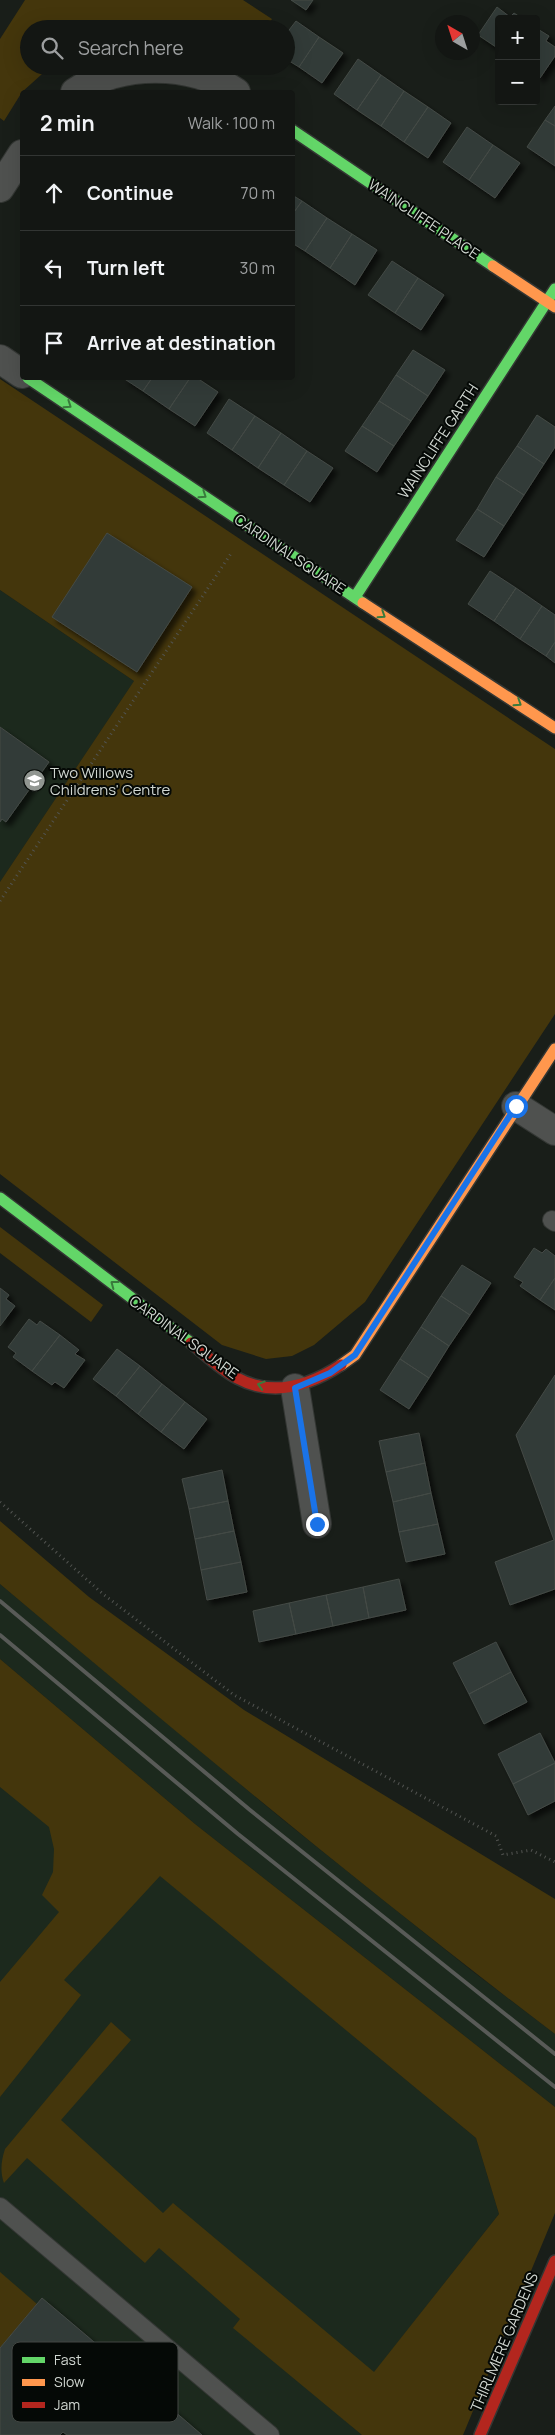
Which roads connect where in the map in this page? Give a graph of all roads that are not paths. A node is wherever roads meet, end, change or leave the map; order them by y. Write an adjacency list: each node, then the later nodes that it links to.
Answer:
1 (112, 75): 3 (street)
2 (202, 75): 4 (street)
3 (79, 90)
4 (232, 90)
5 (295, 132): 9 (street, WAINCLIFFE PLACE)
6 (20, 157): 7 (street)
7 (0, 188)
8 (555, 289): 9 (street, WAINCLIFFE GARTH)
9 (551, 304): 13 (street, WAINCLIFFE GARTH)
10 (0, 359): 11 (street)
11 (20, 373)
12 (31, 380): 13 (street, CARDINAL SQUARE, one-way to 13)
13 (355, 597): 14 (street, CARDINAL SQUARE, one-way to 14)
14 (555, 728)
15 (555, 1049): 16 (street, CARDINAL SQUARE)
16 (516, 1106): 17 (street); 19 (street, CARDINAL SQUARE)
17 (555, 1131)
18 (0, 1198): 19 (street, CARDINAL SQUARE, one-way to 18)
19 (295, 1388): 20 (street)
20 (317, 1524)
21 (0, 2207): 23 (lane)
22 (555, 2261): 26 (street, THIRLMERE GARDENS)
23 (160, 2342)
24 (178, 2357): 25 (lane)
25 (270, 2435)
26 (480, 2435)

